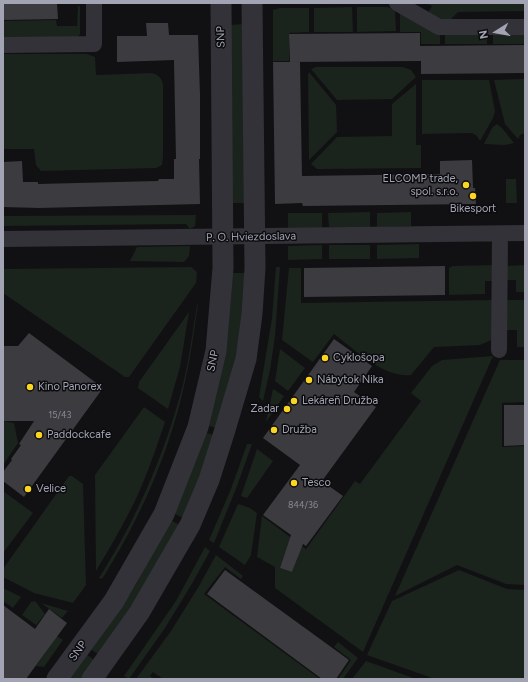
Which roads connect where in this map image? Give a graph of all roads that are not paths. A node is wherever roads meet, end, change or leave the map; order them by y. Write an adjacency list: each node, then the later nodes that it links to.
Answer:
1 (94, 3): 6 (street)
2 (221, 3): 9 (street, SNP)
3 (252, 3): 10 (street)
4 (397, 3): 5 (street)
5 (525, 27)
6 (3, 45)
7 (525, 233): 8 (street, P. O. Hviezdoslava)
8 (500, 234): 10 (street, P. O. Hviezdoslava); 12 (street)
9 (223, 237): 10 (street, P. O. Hviezdoslava); 11 (street, P. O. Hviezdoslava); 13 (street, SNP)
10 (255, 237): 14 (street)
11 (3, 239)
12 (499, 350)
13 (57, 679)
14 (92, 679)

